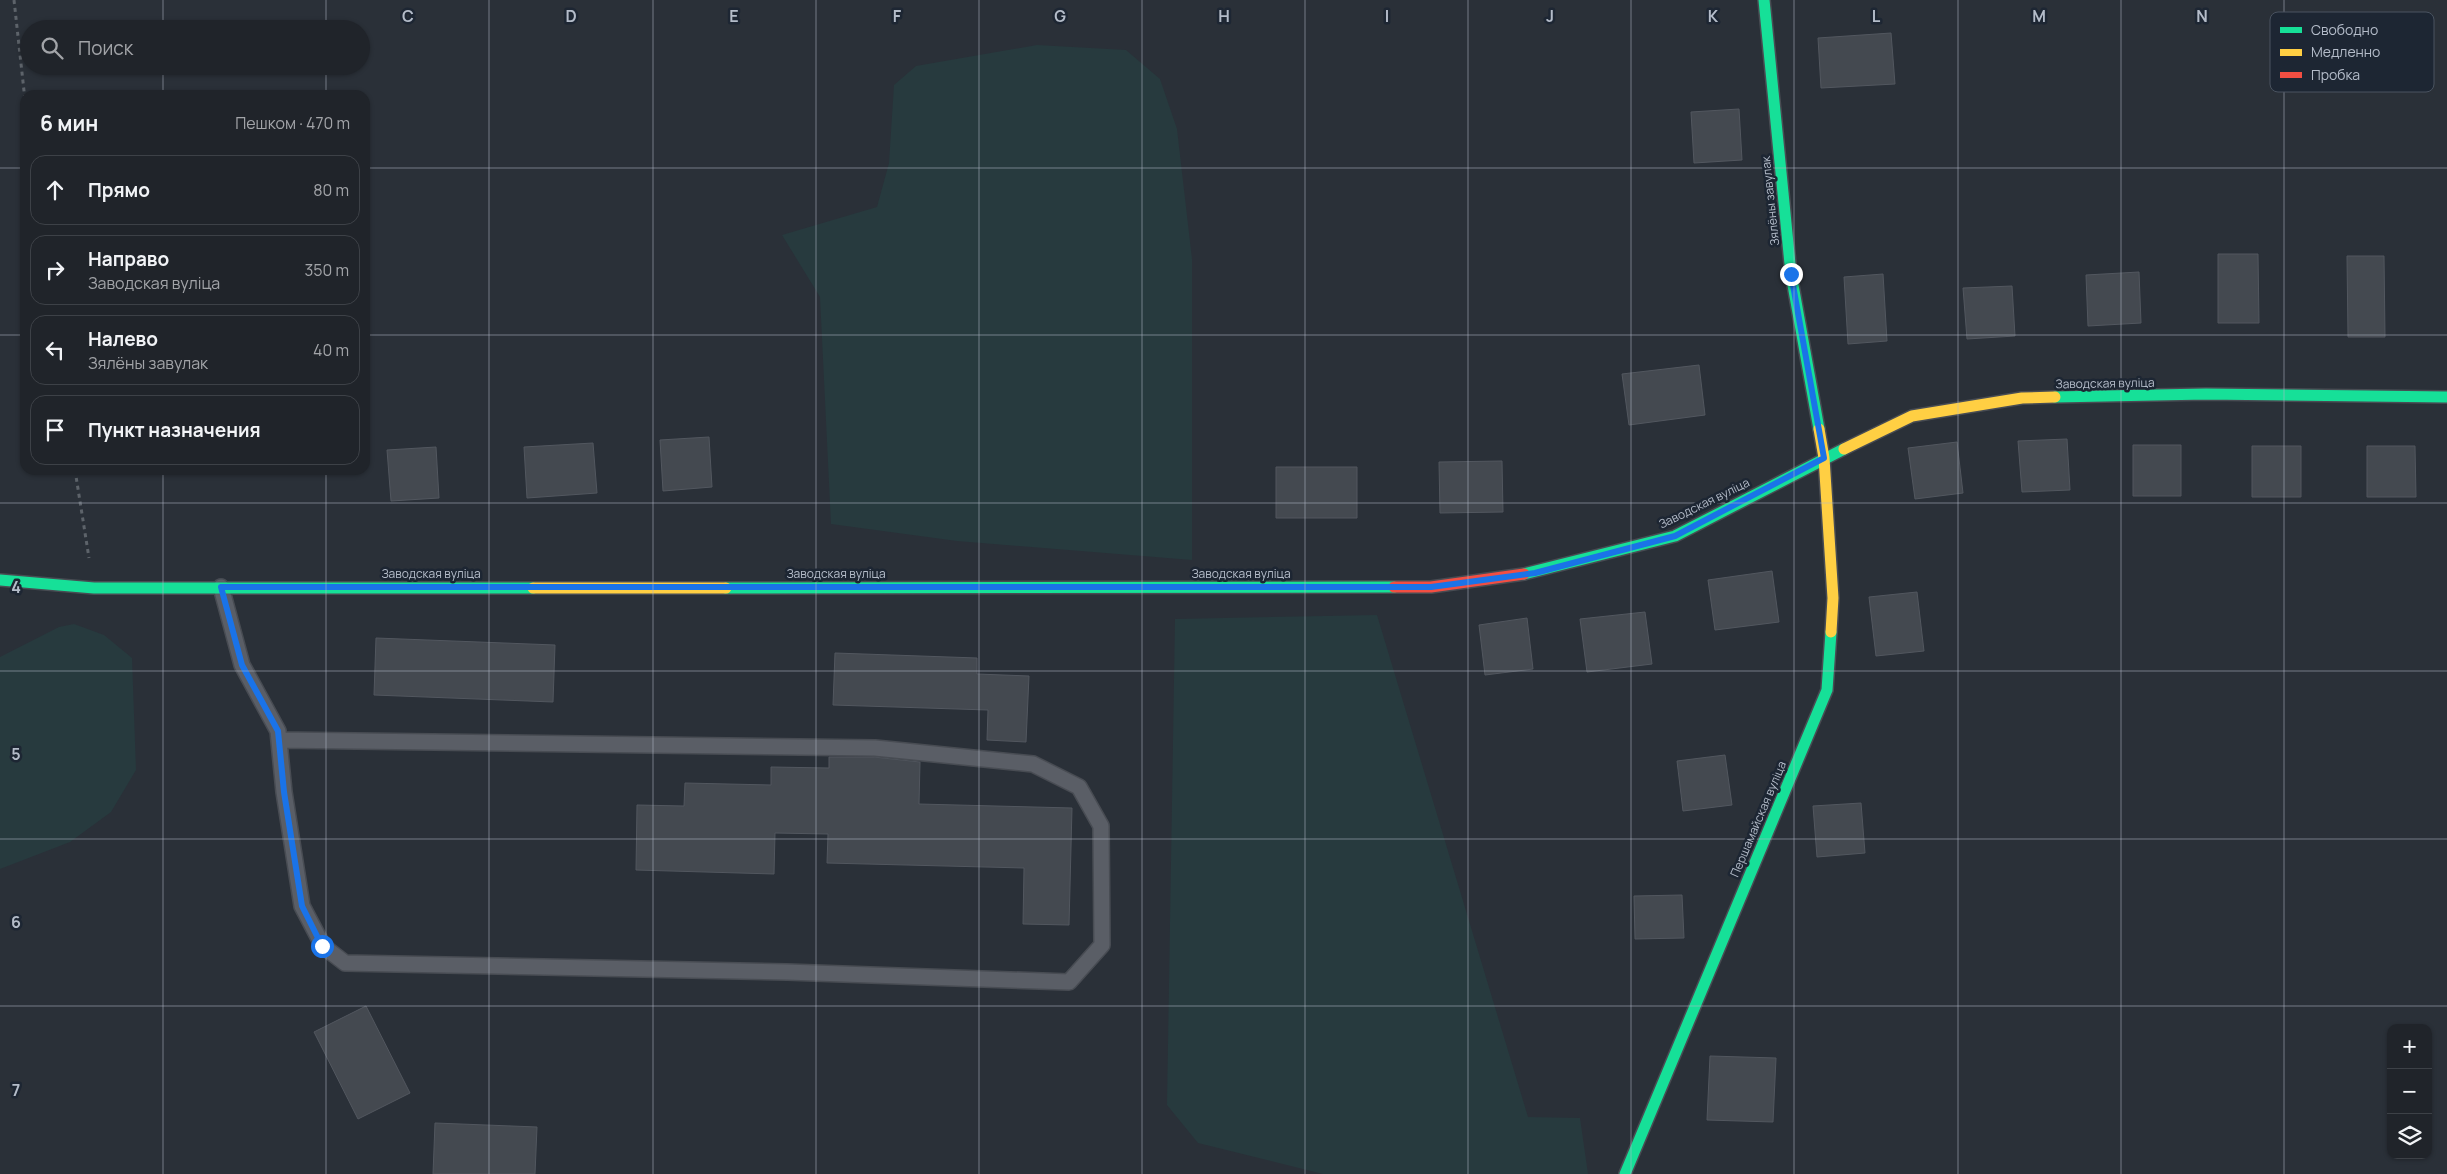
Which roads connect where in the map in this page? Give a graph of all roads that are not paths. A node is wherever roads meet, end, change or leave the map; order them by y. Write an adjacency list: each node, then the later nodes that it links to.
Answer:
1 (1764, 0): 3 (street, Зялёны завулак)
2 (2447, 398): 3 (street, Заводская вуліца)
3 (1824, 458): 5 (street, Заводская вуліца); 7 (street, Першамайская вуліца)
4 (0, 580): 5 (street, Заводская вуліца)
5 (221, 587): 6 (lane)
6 (279, 740): 6 (lane)
7 (1625, 1174)

